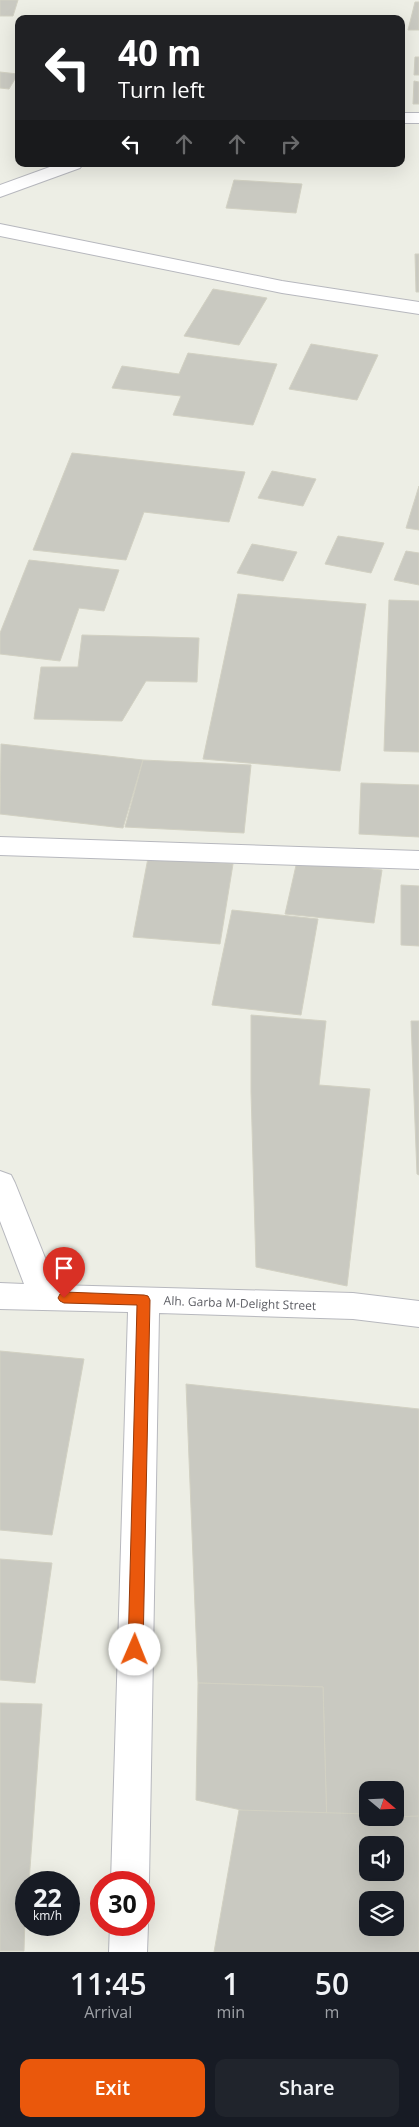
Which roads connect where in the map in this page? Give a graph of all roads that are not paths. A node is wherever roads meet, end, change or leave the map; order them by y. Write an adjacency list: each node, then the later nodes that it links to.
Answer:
1 (405, 118): 2 (street)
2 (419, 118)
3 (66, 167): 4 (street)
4 (0, 191)
5 (0, 230): 6 (street)
6 (419, 308)
7 (0, 846): 8 (street)
8 (419, 860)
9 (0, 1183): 11 (street)
10 (0, 1296): 11 (street, Alh. Garba M-Delight Street)
11 (45, 1297): 12 (street, Alh. Garba M-Delight Street)
12 (144, 1300): 13 (street, Alh. Garba M-Delight Street); 14 (street)
13 (419, 1314)
14 (130, 1871)
15 (129, 1936): 16 (street)
16 (128, 1952)

